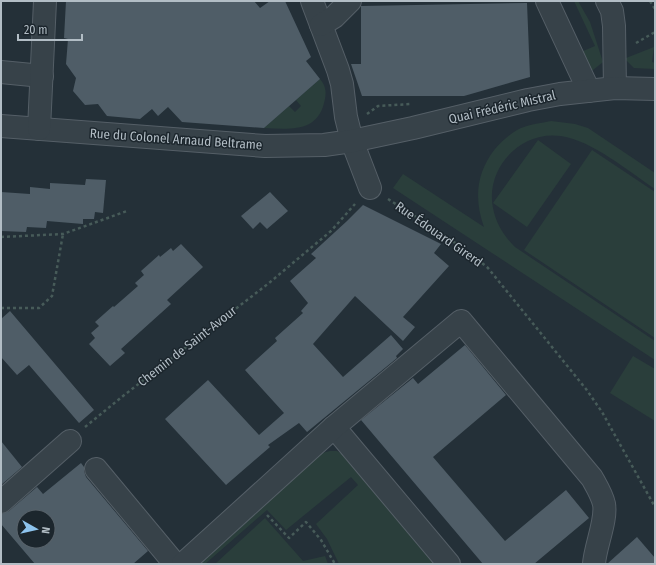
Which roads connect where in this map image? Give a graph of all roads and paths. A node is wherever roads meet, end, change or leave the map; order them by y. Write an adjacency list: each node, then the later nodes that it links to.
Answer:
1 (45, 1): 10 (street)
2 (312, 1): 8 (street)
3 (350, 1): 8 (street)
4 (547, 1): 13 (street)
5 (607, 1): 11 (street)
6 (650, 1): 7 (path)
7 (655, 9)
8 (321, 25): 16 (street)
9 (1, 72): 10 (street)
10 (42, 76): 15 (street)
11 (615, 88): 12 (street, Quai Frédéric Mistral); 13 (street, Quai Frédéric Mistral)
12 (655, 89)
13 (589, 91): 16 (street, Quai Frédéric Mistral)
14 (1, 126): 15 (street, Rue du Colonel Arnaud Beltrame)
15 (39, 129): 16 (street, Rue du Colonel Arnaud Beltrame)
16 (352, 141): 17 (street)
17 (370, 188): 23 (path, Chemin de Saint-Avour); 26 (path, Rue Édouard Girerd)
18 (127, 211): 19 (path)
19 (63, 234): 20 (path); 21 (path)
20 (1, 237)
21 (1, 308)
22 (334, 428): 29 (street); 31 (street); 32 (street)
23 (70, 441): 25 (street)
24 (96, 469): 28 (street)
25 (1, 502)
26 (655, 507)
27 (265, 514): 30 (path)
28 (174, 564)
29 (183, 564)
30 (335, 564)
31 (449, 564)
32 (594, 564)

